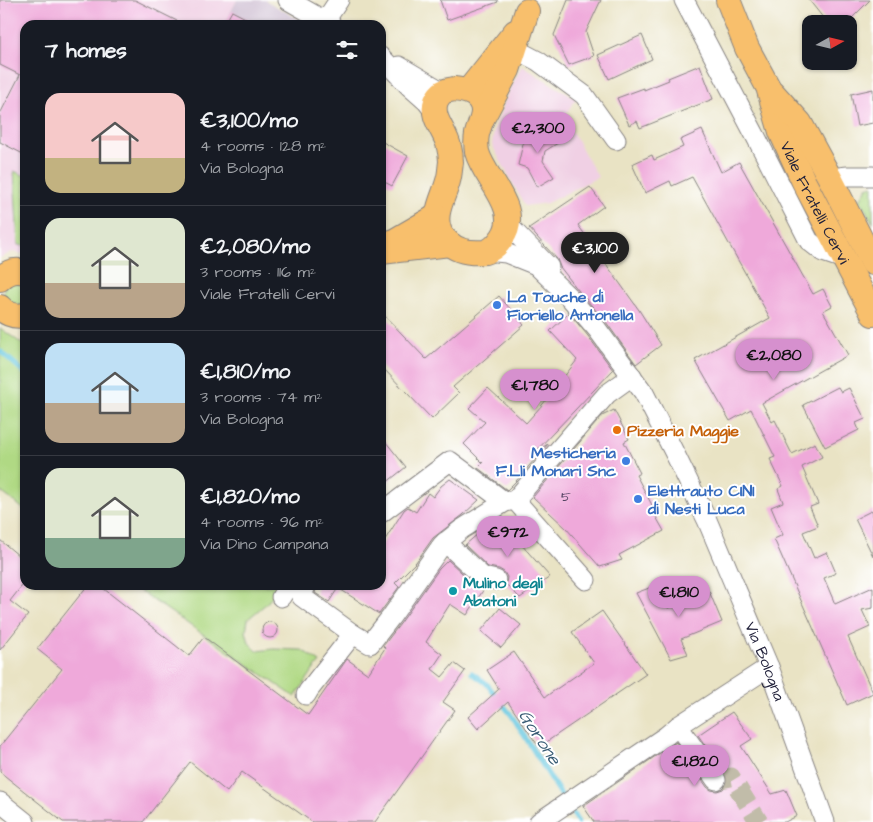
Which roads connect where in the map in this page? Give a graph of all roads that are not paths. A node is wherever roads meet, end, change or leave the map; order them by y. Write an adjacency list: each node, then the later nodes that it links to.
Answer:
1 (288, 0): 6 (street)
2 (339, 0): 7 (street)
3 (684, 0): 15 (street)
4 (530, 5): 8 (main road); 11 (main road)
5 (728, 6): 10 (main road, Viale Fratelli Cervi)
6 (324, 20)
7 (330, 20)
8 (515, 49): 13 (main road); 16 (street)
9 (386, 61): 12 (street)
10 (768, 87): 14 (main road, Viale Fratelli Cervi); 18 (main road, Viale Fratelli Cervi)
11 (468, 91): 12 (main road); 13 (main road)
12 (439, 102): 19 (main road)
13 (483, 117): 20 (main road)
14 (781, 132): 15 (street); 25 (main road, Viale Fratelli Cervi)
15 (756, 137): 25 (street)
16 (616, 140)
17 (873, 176): 18 (street)
18 (830, 178): 26 (main road, Viale Fratelli Cervi)
19 (437, 216): 21 (main road); 22 (main road)
20 (508, 225): 24 (main road); 29 (street)
21 (450, 244): 23 (main road); 24 (main road)
22 (386, 247)
23 (386, 250)
24 (487, 252): 29 (street)
25 (844, 259): 31 (main road, Viale Fratelli Cervi)
26 (873, 263)
27 (20, 271): 28 (main road)
28 (0, 279)
29 (571, 299): 33 (street, Via Bologna)
30 (1, 309): 32 (main road)
31 (873, 314)
32 (20, 315)
33 (632, 376): 34 (street); 41 (street, Via Bologna)
34 (510, 501): 35 (street); 36 (street); 38 (street)
35 (386, 509)
36 (446, 542): 37 (street); 40 (street)
37 (496, 580)
38 (586, 580)
39 (304, 590): 40 (street)
40 (353, 634): 42 (street)
41 (769, 668): 43 (street); 48 (street, Via Bologna)
42 (306, 696)
43 (678, 726): 44 (street); 47 (street)
44 (716, 780)
45 (0, 802): 46 (street)
46 (25, 822)
47 (539, 822)
48 (825, 822)

